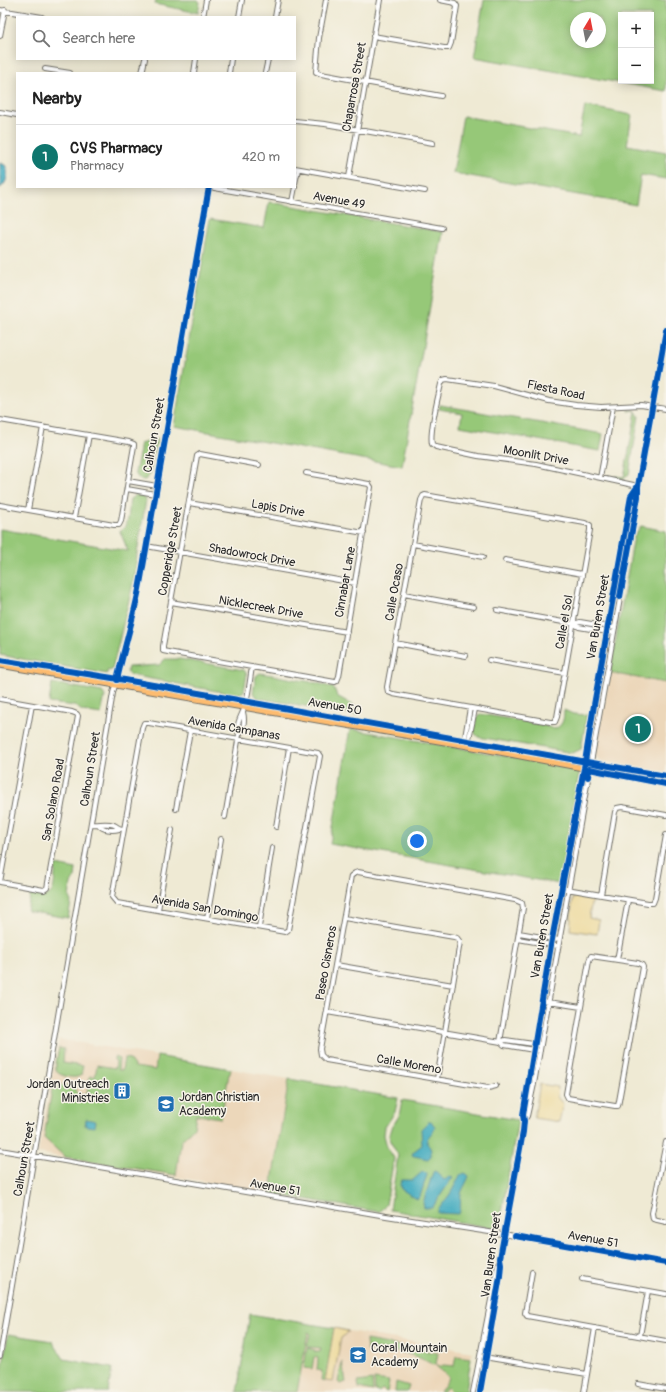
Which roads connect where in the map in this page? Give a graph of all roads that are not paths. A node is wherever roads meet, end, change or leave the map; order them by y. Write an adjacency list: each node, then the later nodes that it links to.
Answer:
1 (206, 0): 9 (street)
2 (242, 0): 10 (street)
3 (278, 0): 11 (street)
4 (326, 0): 24 (street)
5 (380, 0): 13 (street, Chaparrosa Street)
6 (440, 0): 13 (street)
7 (2, 10): 8 (street); 12 (street)
8 (36, 16)
9 (203, 16)
10 (239, 16)
11 (275, 16)
12 (0, 36)
13 (374, 36): 24 (street, Chaparrosa Street)
14 (145, 60): 20 (street)
15 (196, 60): 21 (street)
16 (231, 60): 22 (street)
17 (268, 60): 23 (street)
18 (45, 69): 19 (street)
19 (64, 72)
20 (142, 72)
21 (194, 72)
22 (229, 72)
23 (265, 72)
24 (365, 82): 25 (street); 29 (street, Chaparrosa Street)
25 (441, 96)
26 (0, 112): 27 (street)
27 (16, 115)
28 (296, 120): 29 (street)
29 (357, 130): 30 (street); 32 (street, Chaparrosa Street)
30 (433, 143)
31 (296, 168): 32 (street)
32 (348, 178): 36 (street)
33 (209, 188): 51 (street, Calhoun Street)
34 (215, 188): 37 (street, Avenue 49)
35 (295, 188): 37 (street)
36 (425, 191)
37 (292, 202): 38 (street, Avenue 49)
38 (442, 228)
39 (666, 330): 41 (street, Van Buren Street)
40 (613, 407): 41 (street, Fiesta Road); 46 (street, Fiesta Road); 49 (street)
41 (652, 407): 42 (street, Fiesta Road); 52 (street, Van Buren Street)
42 (666, 409)
43 (0, 420): 44 (street)
44 (43, 427): 45 (street); 57 (street)
45 (89, 435): 50 (street); 58 (street)
46 (432, 444): 49 (street, Moonlit Drive)
47 (259, 464): 55 (street, Copperidge Street)
48 (306, 473): 60 (street, Cinnabar Lane)
49 (600, 478): 52 (street, Moonlit Drive)
50 (128, 481): 51 (street); 53 (street)
51 (157, 486): 54 (street, Calhoun Street)
52 (638, 486): 73 (street, Van Buren Street); 74 (street, Van Buren Street)
53 (127, 489): 54 (street); 58 (street)
54 (155, 494): 62 (street, Calhoun Street)
55 (189, 503): 60 (street, Lapis Drive); 63 (street, Copperidge Street)
56 (0, 505): 57 (street)
57 (28, 510): 58 (street)
58 (74, 518)
59 (590, 525): 61 (street, Calle Ocaso); 66 (street, Calle el Sol)
60 (364, 533): 67 (street, Cinnabar Lane)
61 (413, 544): 64 (street); 68 (street, Calle Ocaso)
62 (146, 546): 63 (street, Shadowrock Drive); 83 (street, Calhoun Street)
63 (180, 552): 67 (street, Shadowrock Drive); 69 (street, Copperidge Street)
64 (483, 557)
65 (506, 560): 66 (street)
66 (582, 574): 72 (street, Calle el Sol)
67 (355, 583): 75 (street, Cinnabar Lane)
68 (404, 594): 70 (street); 76 (street, Calle Ocaso)
69 (171, 602): 75 (street, Nicklecreek Drive); 81 (street, Copperidge Street)
70 (474, 607)
71 (497, 610): 72 (street)
72 (574, 624): 73 (street); 82 (street, Calle el Sol)
73 (608, 630): 74 (street); 93 (street, Van Buren Street)
74 (614, 631): 93 (street, Van Buren Street)
75 (347, 632): 81 (street, Cinnabar Lane)
76 (395, 643): 77 (street); 87 (street, Calle Ocaso)
77 (466, 656)
78 (0, 660): 83 (main road, Avenue 50)
79 (489, 660): 82 (street)
80 (0, 665): 83 (main road, Avenue 50)
81 (252, 667): 85 (street)
82 (565, 673): 87 (street, Calle el Sol)
83 (116, 682): 85 (main road, Avenue 50); 88 (main road, Avenue 50); 101 (street, Calhoun Street)
84 (0, 700): 86 (street)
85 (246, 702): 88 (street); 91 (main road, Avenue 50)
86 (32, 705): 108 (street); 108 (street, San Solano Road)
87 (472, 708): 91 (street)
88 (244, 710): 90 (street); 91 (main road, Avenue 50)
89 (190, 731): 90 (street, Avenida Campanas); 98 (street); 103 (street, Avenida Campanas)
90 (239, 737): 92 (street, Avenida Campanas); 100 (street)
91 (466, 743): 93 (main road, Avenue 50); 94 (main road, Avenue 50)
92 (289, 748): 102 (street); 116 (street, Avenida Campanas)
93 (588, 762): 94 (street, Van Buren Street); 96 (main road, Avenue 50)
94 (587, 768): 95 (main road, Avenue 50); 109 (street, Van Buren Street); 110 (street, Van Buren Street)
95 (622, 776): 96 (main road); 97 (main road, Avenue 50)
96 (666, 777)
97 (666, 784)
98 (176, 809)
99 (666, 815): 111 (street)
100 (225, 817)
101 (91, 824): 103 (street); 143 (street, Calhoun Street)
102 (276, 827)
103 (121, 829): 113 (street, Avenida San Domingo)
104 (172, 830): 113 (street)
105 (666, 835): 112 (street)
106 (221, 839): 114 (street)
107 (272, 848): 117 (street)
108 (0, 882)
109 (561, 888): 110 (street); 120 (street, Van Buren Street)
110 (568, 889): 111 (street); 121 (street, Van Buren Street)
111 (600, 895): 112 (street)
112 (628, 900): 124 (street)
113 (158, 910): 114 (street, Avenida San Domingo)
114 (207, 918): 117 (street, Avenida San Domingo)
115 (344, 918): 118 (street, Paseo Cisneros); 125 (street, Paseo Cisneros); 126 (street)
116 (290, 926): 117 (street, Avenida San Domingo)
117 (259, 927)
118 (519, 933): 119 (street); 120 (street)
119 (518, 939): 122 (street); 132 (street)
120 (552, 939): 121 (street); 122 (street, Van Buren Street)
121 (559, 940): 123 (street, Van Buren Street)
122 (551, 945): 123 (street); 127 (street, Van Buren Street)
123 (558, 946): 128 (street, Van Buren Street)
124 (617, 960): 129 (street); 129 (street)
125 (336, 965): 126 (street); 130 (street, Paseo Cisneros)
126 (453, 985): 131 (street)
127 (542, 1001): 128 (street); 133 (street, Van Buren Street)
128 (548, 1002): 129 (street); 134 (street, Van Buren Street)
129 (581, 1008)
130 (327, 1012): 131 (street); 137 (street, Paseo Cisneros)
131 (445, 1032): 132 (street); 138 (street)
132 (500, 1042): 133 (street); 135 (street)
133 (534, 1044): 134 (street); 135 (street, Van Buren Street)
134 (541, 1045): 136 (street, Van Buren Street)
135 (533, 1050): 136 (street); 140 (street, Van Buren Street)
136 (540, 1051): 140 (street, Van Buren Street)
137 (322, 1055): 138 (street, Calle Moreno)
138 (437, 1079): 139 (street, Calle Moreno)
139 (496, 1086)
140 (524, 1121): 147 (street, Van Buren Street)
141 (666, 1142): 144 (street)
142 (0, 1150): 143 (street, Avenue 51)
143 (34, 1156): 147 (street, Avenue 51); 157 (street, Calhoun Street)
144 (661, 1170): 145 (street); 146 (street)
145 (666, 1171)
146 (666, 1222)
147 (504, 1235): 148 (street, Van Buren Street); 149 (street, Avenue 51)
148 (500, 1258): 158 (street, Van Buren Street); 159 (street, Van Buren Street)
149 (666, 1263)
150 (532, 1272): 154 (street)
151 (582, 1279): 152 (street)
152 (648, 1291): 153 (street); 155 (street)
153 (666, 1294)
154 (595, 1328): 155 (street); 160 (street)
155 (640, 1336): 156 (street)
156 (666, 1341)
157 (0, 1356)
158 (480, 1356): 159 (street); 163 (street, Van Buren Street)
159 (486, 1357): 160 (street); 164 (street, Van Buren Street)
160 (587, 1374): 165 (street)
161 (638, 1384): 162 (street)
162 (666, 1389)
163 (473, 1392)
164 (480, 1392)
165 (584, 1392)

